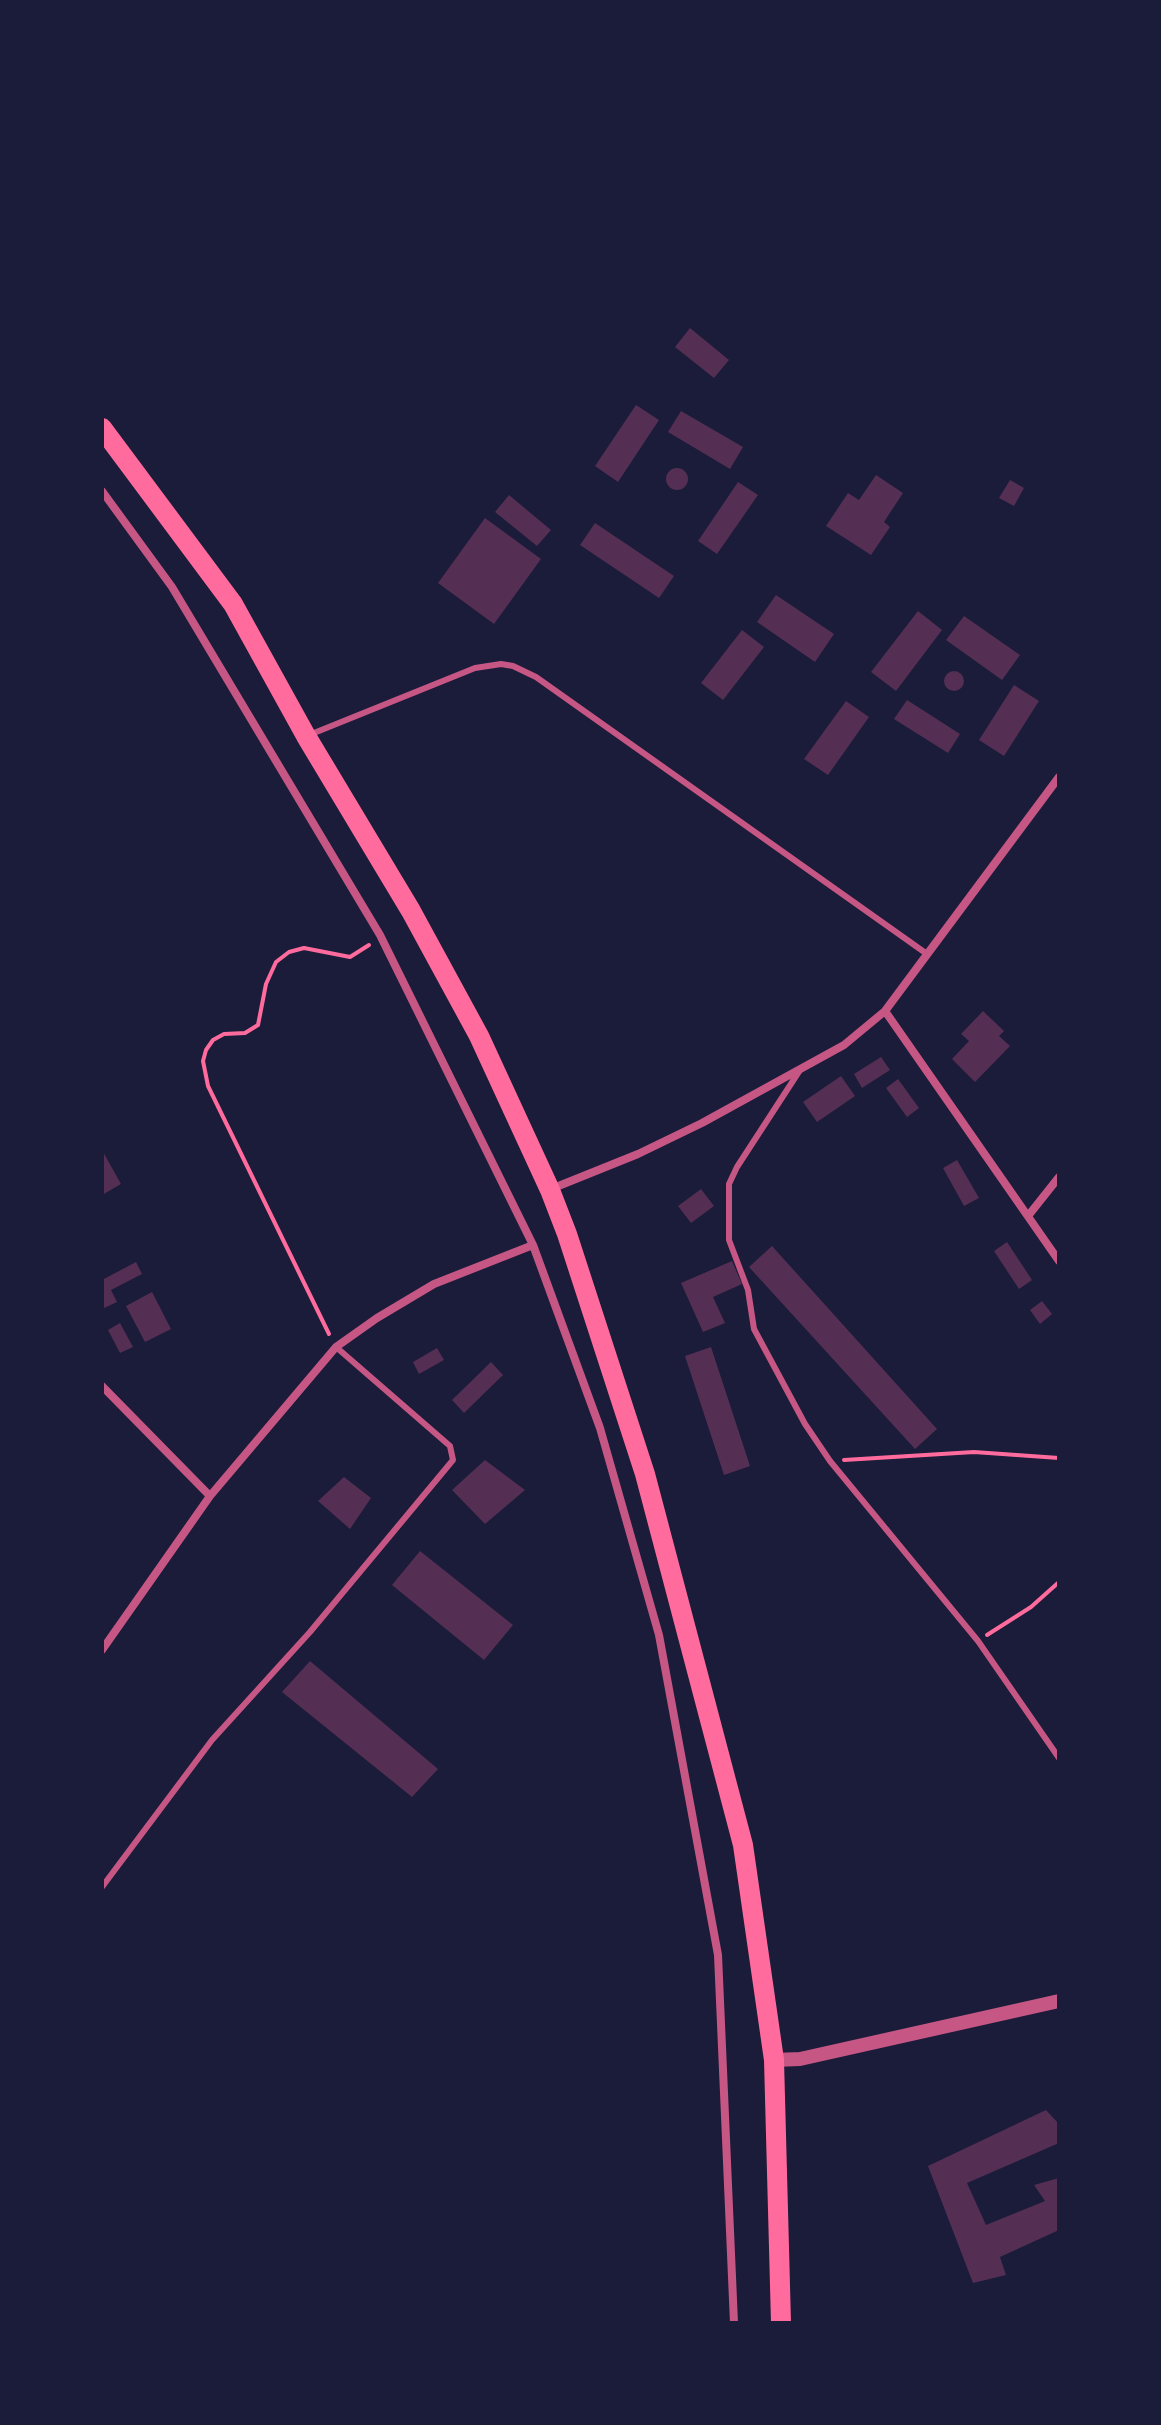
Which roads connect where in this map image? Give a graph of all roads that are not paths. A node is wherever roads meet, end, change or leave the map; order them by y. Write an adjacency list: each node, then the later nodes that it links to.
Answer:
1 (102, 428): 3 (highway)
2 (102, 491): 11 (street)
3 (306, 736): 5 (lane); 9 (highway)
4 (1059, 777): 5 (street)
5 (927, 954): 6 (street)
6 (885, 1011): 7 (street); 10 (street)
7 (800, 1070): 9 (street); 17 (lane)
8 (1059, 1177): 10 (street)
9 (550, 1190): 20 (highway)
10 (1028, 1216): 12 (street)
11 (533, 1245): 13 (street); 21 (street)
12 (1059, 1261)
13 (336, 1347): 15 (street); 18 (lane)
14 (102, 1386): 15 (street)
15 (210, 1496): 16 (street)
16 (102, 1650)
17 (1059, 1758)
18 (102, 1887)
19 (1059, 2001): 20 (street)
20 (774, 2060): 22 (highway)
21 (734, 2323)
22 (781, 2323)

